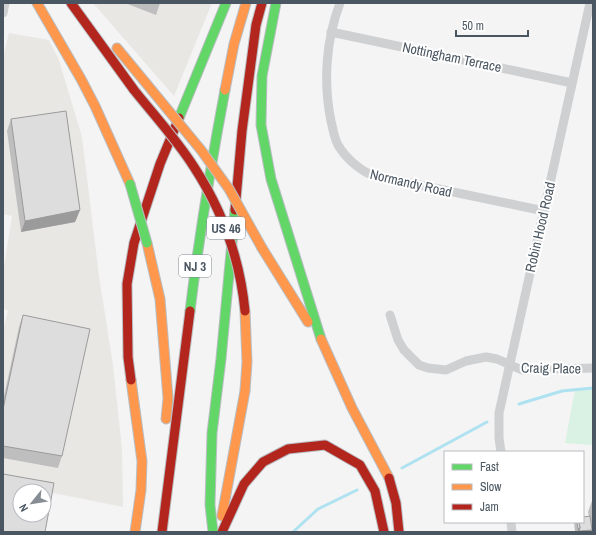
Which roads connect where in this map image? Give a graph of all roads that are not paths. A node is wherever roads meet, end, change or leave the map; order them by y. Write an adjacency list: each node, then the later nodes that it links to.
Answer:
1 (5, 3): 11 (street)
2 (37, 3): 25 (highway, bridge)
3 (71, 3): 27 (highway, US 46, bridge)
4 (79, 3): 12 (highway)
5 (226, 3): 24 (highway)
6 (246, 3): 25 (highway, NJ 3)
7 (262, 3): 26 (highway, NJ 3)
8 (276, 3): 18 (highway)
9 (340, 3): 13 (street, Normandy Road)
10 (590, 3): 15 (street, Robin Hood Road)
11 (3, 13)
12 (101, 28)
13 (331, 32): 15 (street, Nottingham Terrace); 16 (street, Normandy Road)
14 (111, 40): 18 (highway, bridge)
15 (572, 83): 16 (street, Robin Hood Road)
16 (544, 211): 19 (street, Robin Hood Road)
17 (390, 315): 19 (street, Craig Place)
18 (322, 344): 23 (highway)
19 (509, 365): 20 (street, Craig Place); 21 (street, Robin Hood Road)
20 (593, 368)
21 (501, 451)
22 (381, 516): 28 (highway); 29 (highway); 30 (highway)
23 (400, 531)
24 (135, 532)
25 (161, 532)
26 (214, 532)
27 (219, 532)
28 (222, 532)
29 (373, 532)
30 (384, 532)

